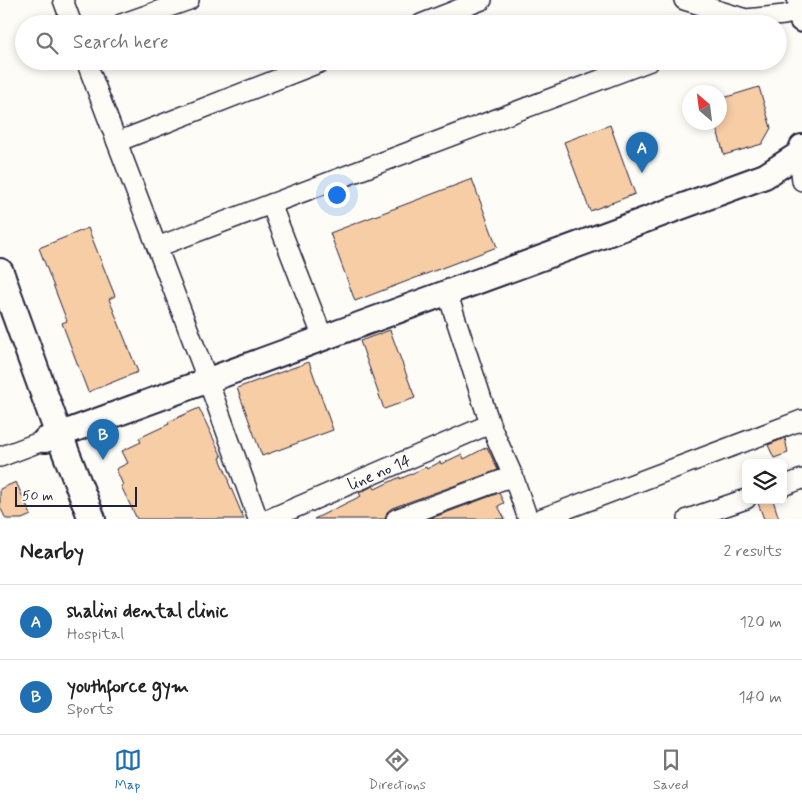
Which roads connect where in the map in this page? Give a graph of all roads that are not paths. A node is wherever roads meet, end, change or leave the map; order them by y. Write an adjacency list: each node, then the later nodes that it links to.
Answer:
1 (63, 0): 6 (street)
2 (189, 0): 7 (street)
3 (482, 0): 8 (street)
4 (684, 0): 9 (street)
5 (801, 10): 10 (street)
6 (69, 15)
7 (146, 15)
8 (444, 15)
9 (718, 15)
10 (784, 15)
11 (89, 70): 14 (street)
12 (301, 70): 14 (street)
13 (626, 70): 17 (street)
14 (117, 142): 18 (street)
15 (801, 152): 16 (street); 20 (street)
16 (802, 181)
17 (271, 204): 18 (street); 22 (street)
18 (157, 247): 23 (street)
19 (0, 272): 26 (main road)
20 (447, 292): 22 (street); 25 (street)
21 (0, 318): 26 (main road)
22 (323, 338): 23 (street)
23 (208, 381): 26 (street); 34 (street)
24 (802, 420): 38 (street)
25 (490, 424): 28 (street); 35 (street, line no 14)
26 (52, 438): 27 (street); 32 (main road); 33 (main road)
27 (0, 457)
28 (512, 476): 36 (street); 37 (street)
29 (802, 479): 30 (street)
30 (787, 485)
31 (742, 500): 39 (street)
32 (75, 519)
33 (92, 519)
34 (258, 519)
35 (269, 519)
36 (396, 519)
37 (528, 519)
38 (540, 519)
39 (688, 519)

